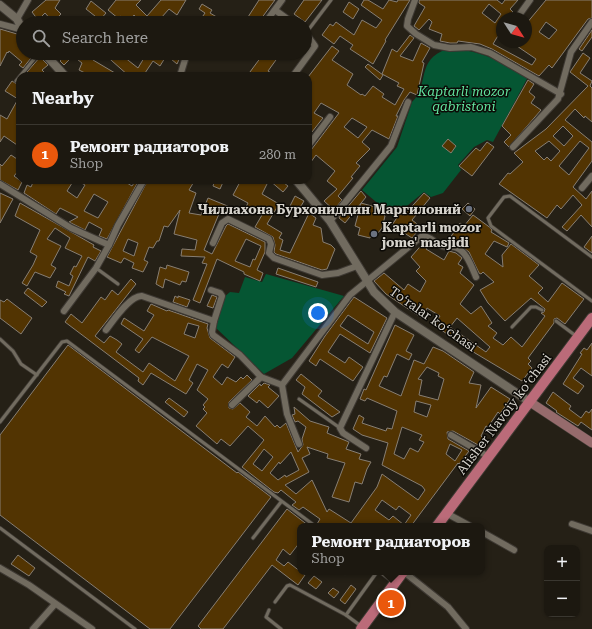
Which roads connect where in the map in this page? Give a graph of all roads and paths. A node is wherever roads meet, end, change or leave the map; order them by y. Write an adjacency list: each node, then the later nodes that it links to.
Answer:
1 (28, 0): 9 (street)
2 (282, 0): 7 (street)
3 (331, 0): 15 (lane)
4 (415, 0): 27 (street)
5 (530, 0): 8 (street)
6 (0, 5): 12 (street)
7 (275, 10): 10 (street); 11 (street)
8 (521, 12)
9 (19, 16)
10 (270, 16)
11 (283, 16)
12 (16, 18)
13 (592, 22): 27 (street)
14 (0, 24): 16 (street)
15 (312, 24)
16 (16, 29)
17 (312, 41): 18 (street)
18 (312, 52)
19 (33, 60): 23 (lane)
20 (50, 60): 24 (street)
21 (185, 60): 25 (street)
22 (306, 60): 26 (street)
23 (23, 72)
24 (61, 72)
25 (181, 72)
26 (297, 72)
27 (561, 94): 31 (street)
28 (408, 102): 37 (street)
29 (330, 117): 30 (street)
30 (312, 141)
31 (513, 147)
32 (592, 176): 36 (street)
33 (0, 184): 39 (street)
34 (142, 184): 39 (street)
35 (299, 184): 37 (street, Toʻralar koʻchasi)
36 (582, 188)
37 (330, 221): 41 (street, Toʻralar koʻchasi)
38 (213, 243): 41 (street)
39 (109, 245): 42 (street)
40 (592, 257): 47 (lane)
41 (357, 266): 44 (street, Toʻralar koʻchasi)
42 (96, 268): 45 (lane); 49 (street)
43 (476, 277): 44 (street)
44 (366, 281): 50 (street, Toʻralar koʻchasi); 60 (street)
45 (118, 284)
46 (210, 290): 52 (street)
47 (592, 301)
48 (542, 310): 54 (lane)
49 (64, 311)
50 (395, 312): 62 (street, Toʻralar koʻchasi); 65 (street)
51 (592, 318): 56 (main road, Alisher Navoiy koʻchasi)
52 (214, 321): 55 (street); 59 (street)
53 (556, 321): 56 (lane)
54 (512, 327)
55 (106, 330)
56 (578, 337): 62 (main road, Alisher Navoiy koʻchasi)
57 (0, 339): 58 (lane)
58 (37, 375): 64 (lane); 71 (lane)
59 (261, 377): 60 (street); 63 (street)
60 (282, 385): 67 (street)
61 (299, 400): 65 (lane)
62 (530, 402): 68 (main road, Toʻralar koʻchasi); 70 (main road, Alisher Navoiy koʻchasi)
63 (232, 405)
64 (0, 422)
65 (340, 428): 69 (street)
66 (451, 435): 70 (street)
67 (299, 444)
68 (592, 444)
69 (366, 448)
70 (489, 457): 72 (main road, Alisher Navoiy koʻchasi)
71 (281, 502): 73 (lane); 80 (lane)
72 (446, 513): 74 (main road, Alisher Navoiy koʻchasi); 75 (street)
73 (311, 523)
74 (438, 523)
75 (464, 523)
76 (572, 524): 78 (street)
77 (0, 528): 95 (lane)
78 (592, 531)
79 (485, 534): 81 (street)
80 (253, 538)
81 (514, 550)
82 (0, 568): 89 (street)
83 (377, 575): 91 (lane)
84 (383, 575): 87 (lane)
85 (402, 575): 87 (main road)
86 (408, 575): 97 (street)
87 (395, 583): 92 (main road)
88 (275, 602): 91 (lane)
89 (55, 604): 93 (street); 94 (street)
90 (269, 610): 96 (lane)
91 (346, 615): 92 (lane)
92 (362, 628)
93 (33, 629)
94 (92, 629)
95 (135, 629)
96 (281, 629)
97 (466, 629)

